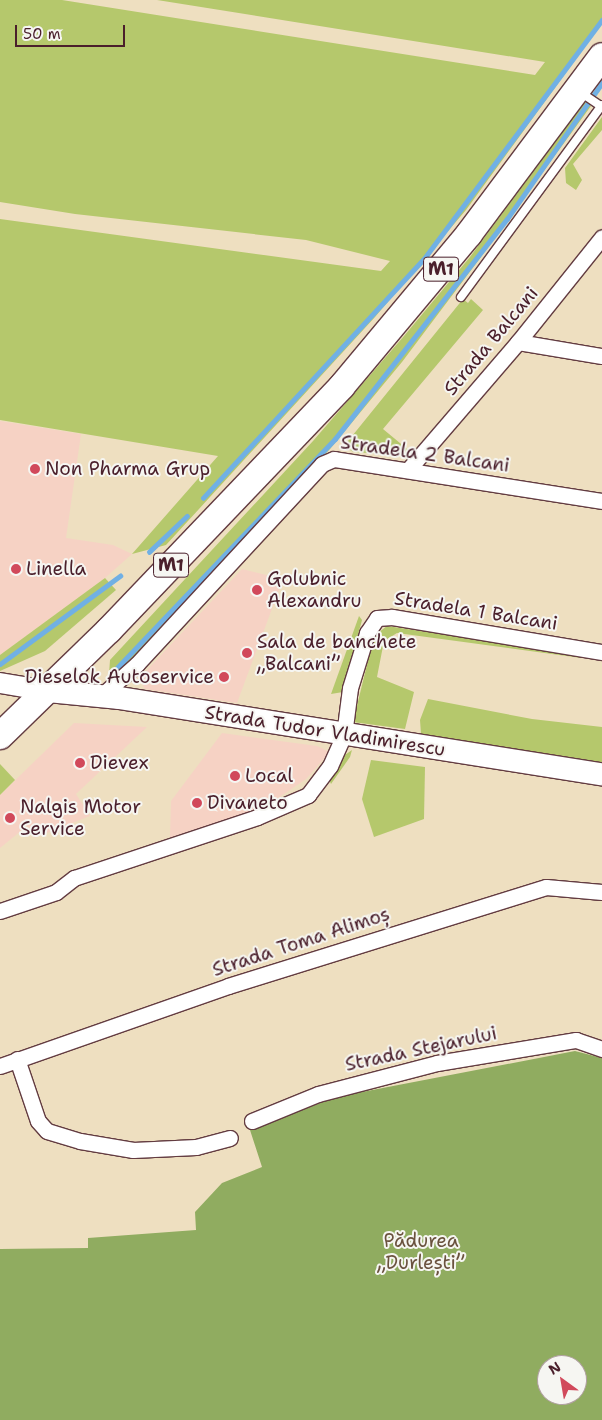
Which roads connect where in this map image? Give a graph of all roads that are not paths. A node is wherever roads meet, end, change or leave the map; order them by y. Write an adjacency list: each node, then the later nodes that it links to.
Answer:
1 (602, 56): 2 (highway, M1)
2 (592, 100): 4 (lane); 11 (highway, M1)
3 (602, 237): 5 (street, Strada Balcani)
4 (461, 297)
5 (518, 342): 6 (street); 7 (street, Strada Balcani)
6 (602, 356)
7 (408, 470): 8 (street, Stradela 2 Balcani); 12 (street, Stradela 2 Balcani)
8 (602, 500)
9 (602, 652): 13 (street, Stradela 1 Balcani)
10 (0, 683): 11 (street)
11 (48, 691): 12 (main road, Strada Tudor Vladimirescu); 14 (highway, M1)
12 (101, 696): 13 (main road, Strada Tudor Vladimirescu)
13 (344, 735): 15 (main road, Strada Tudor Vladimirescu); 17 (street)
14 (0, 736)
15 (602, 774)
16 (602, 892): 19 (street, Strada Toma Alimoș)
17 (0, 911)
18 (602, 1049): 21 (street, Strada Stejarului)
19 (17, 1059): 20 (street, Strada Toma Alimoș); 22 (street)
20 (0, 1066)
21 (252, 1121)
22 (230, 1138)

